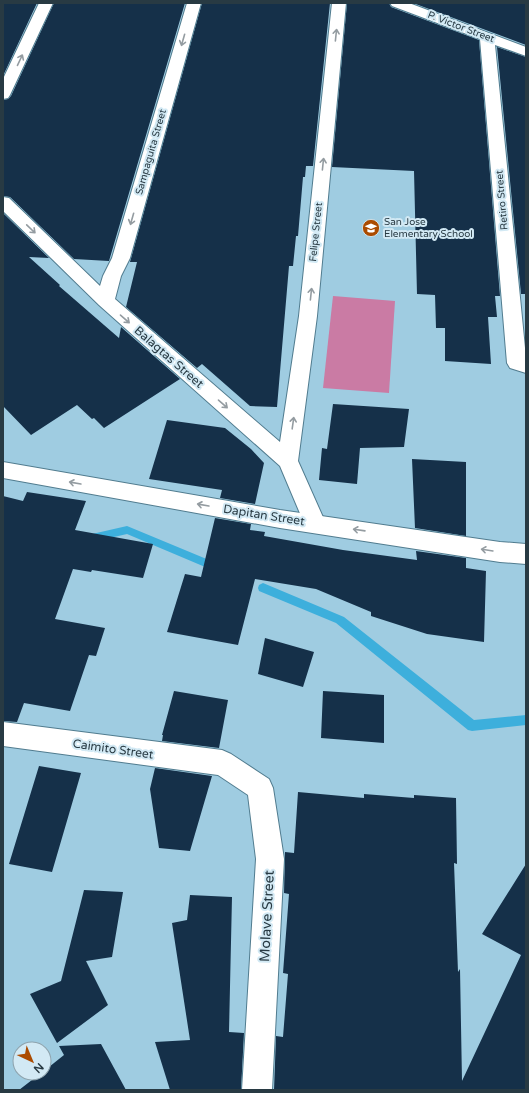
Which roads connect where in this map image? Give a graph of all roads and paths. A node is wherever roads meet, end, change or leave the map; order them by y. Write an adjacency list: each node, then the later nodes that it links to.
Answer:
1 (46, 3): 7 (street, one-way to 1)
2 (194, 3): 9 (street, Sampaguita Street, one-way to 9)
3 (339, 3): 11 (street, Felipe Street, one-way to 3)
4 (397, 3): 5 (street, P. Victor Street)
5 (487, 37): 6 (street, P. Victor Street); 10 (street, Retiro Street)
6 (526, 52)
7 (3, 95)
8 (3, 202): 9 (street, Balagtas Street, one-way to 9)
9 (105, 301): 11 (street, Balagtas Street, one-way to 11)
10 (521, 364)
11 (288, 461): 13 (street, Balagtas Street)
12 (3, 470): 13 (street, Dapitan Street, one-way to 12)
13 (315, 524): 14 (street, Dapitan Street, one-way to 13)
14 (526, 554)
15 (3, 734): 16 (street, Caimito Street)
16 (222, 763): 17 (street, Molave Street)
17 (257, 1090)

